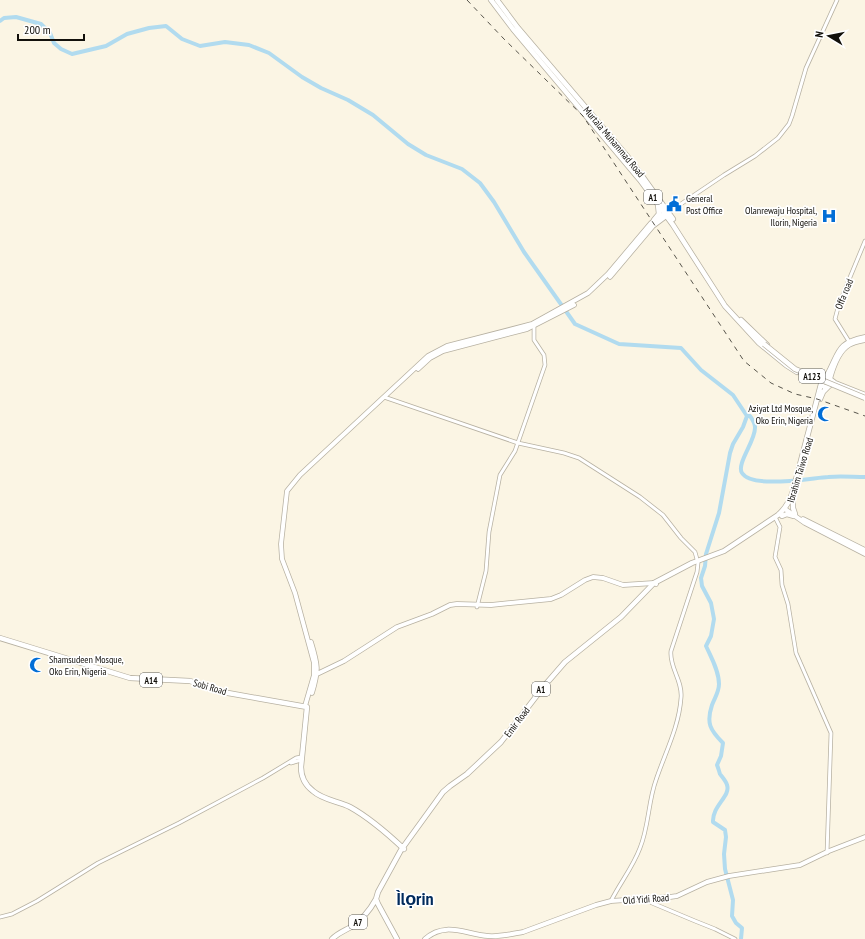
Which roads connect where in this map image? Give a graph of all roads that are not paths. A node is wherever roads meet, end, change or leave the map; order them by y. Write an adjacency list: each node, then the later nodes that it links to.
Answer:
1 (491, 0): 4 (highway, Murtala Muhammad Road / A1)
2 (497, 0): 5 (highway, Murtala Muhammad Road / A1)
3 (837, 0): 5 (street)
4 (656, 200): 5 (highway, Murtala Muhammad Road / A1); 6 (highway)
5 (668, 213): 6 (main road); 8 (main road); 10 (highway, Murtala Muhammad Road / A1)
6 (654, 220): 8 (main road)
7 (865, 241): 13 (street, Offa road)
8 (567, 307): 9 (main road)
9 (534, 325): 18 (main road); 19 (street)
10 (744, 325): 15 (highway, Murtala Muhammad Road / A1); 17 (highway, A123, bridge)
11 (865, 337): 13 (main road)
12 (865, 340): 13 (main road)
13 (850, 342): 14 (main road); 15 (main road)
14 (831, 379): 15 (highway, A1); 16 (highway, A1); 17 (highway, A123)
15 (822, 380): 16 (highway, A1); 20 (highway, Ibrahim Taiwo Road / A1)
16 (828, 387): 17 (highway, A123); 20 (highway, Ibrahim Taiwo Road / A1)
17 (865, 397)
18 (386, 398): 19 (street); 33 (main road)
19 (518, 443): 29 (street); 31 (street)
20 (798, 477): 21 (highway, Ibrahim Taiwo Road / A1)
21 (794, 491): 22 (highway, Ibrahim Taiwo Road / A1); 23 (highway, Ibrahim Taiwo Road / A1)
22 (793, 500): 23 (highway, Ibrahim Taiwo Road / A1); 24 (highway)
23 (786, 509): 24 (main road, Ibrahim Taiwo Road); 25 (highway, Emir Road / A1); 26 (highway, Emir Road / A1)
24 (794, 515): 25 (highway); 27 (main road, Ibrahim Taiwo Road); 28 (main road, Ibrahim Taiwo Road)
25 (782, 516): 26 (highway, Emir Road / A1)
26 (776, 518): 29 (highway, Emir Road / A1); 38 (street)
27 (865, 550)
28 (865, 554)
29 (698, 562): 30 (highway, Emir Road / A1); 41 (street)
30 (653, 585): 31 (main road); 37 (highway, Emir Road / A1)
31 (478, 606): 33 (main road)
32 (0, 638): 34 (highway, Sobi Road / A14)
33 (315, 677): 34 (main road)
34 (306, 706): 35 (highway)
35 (300, 759): 37 (highway); 43 (street)
36 (865, 837): 38 (main road, Old Yidi Road)
37 (403, 850): 39 (highway, Emir Road / A1); 44 (highway, Emir Road / A1)
38 (827, 852): 40 (main road, Old Yidi Road)
39 (376, 899): 42 (highway, Emir Road / A1); 45 (highway, A7)
40 (647, 899): 41 (main road, Old Yidi Road); 47 (street)
41 (611, 901): 46 (main road, Old Yidi Road)
42 (378, 904): 44 (highway, Emir Road / A1); 45 (highway, A7)
43 (0, 917)
44 (398, 937)
45 (333, 939)
46 (425, 939)
47 (735, 939)

